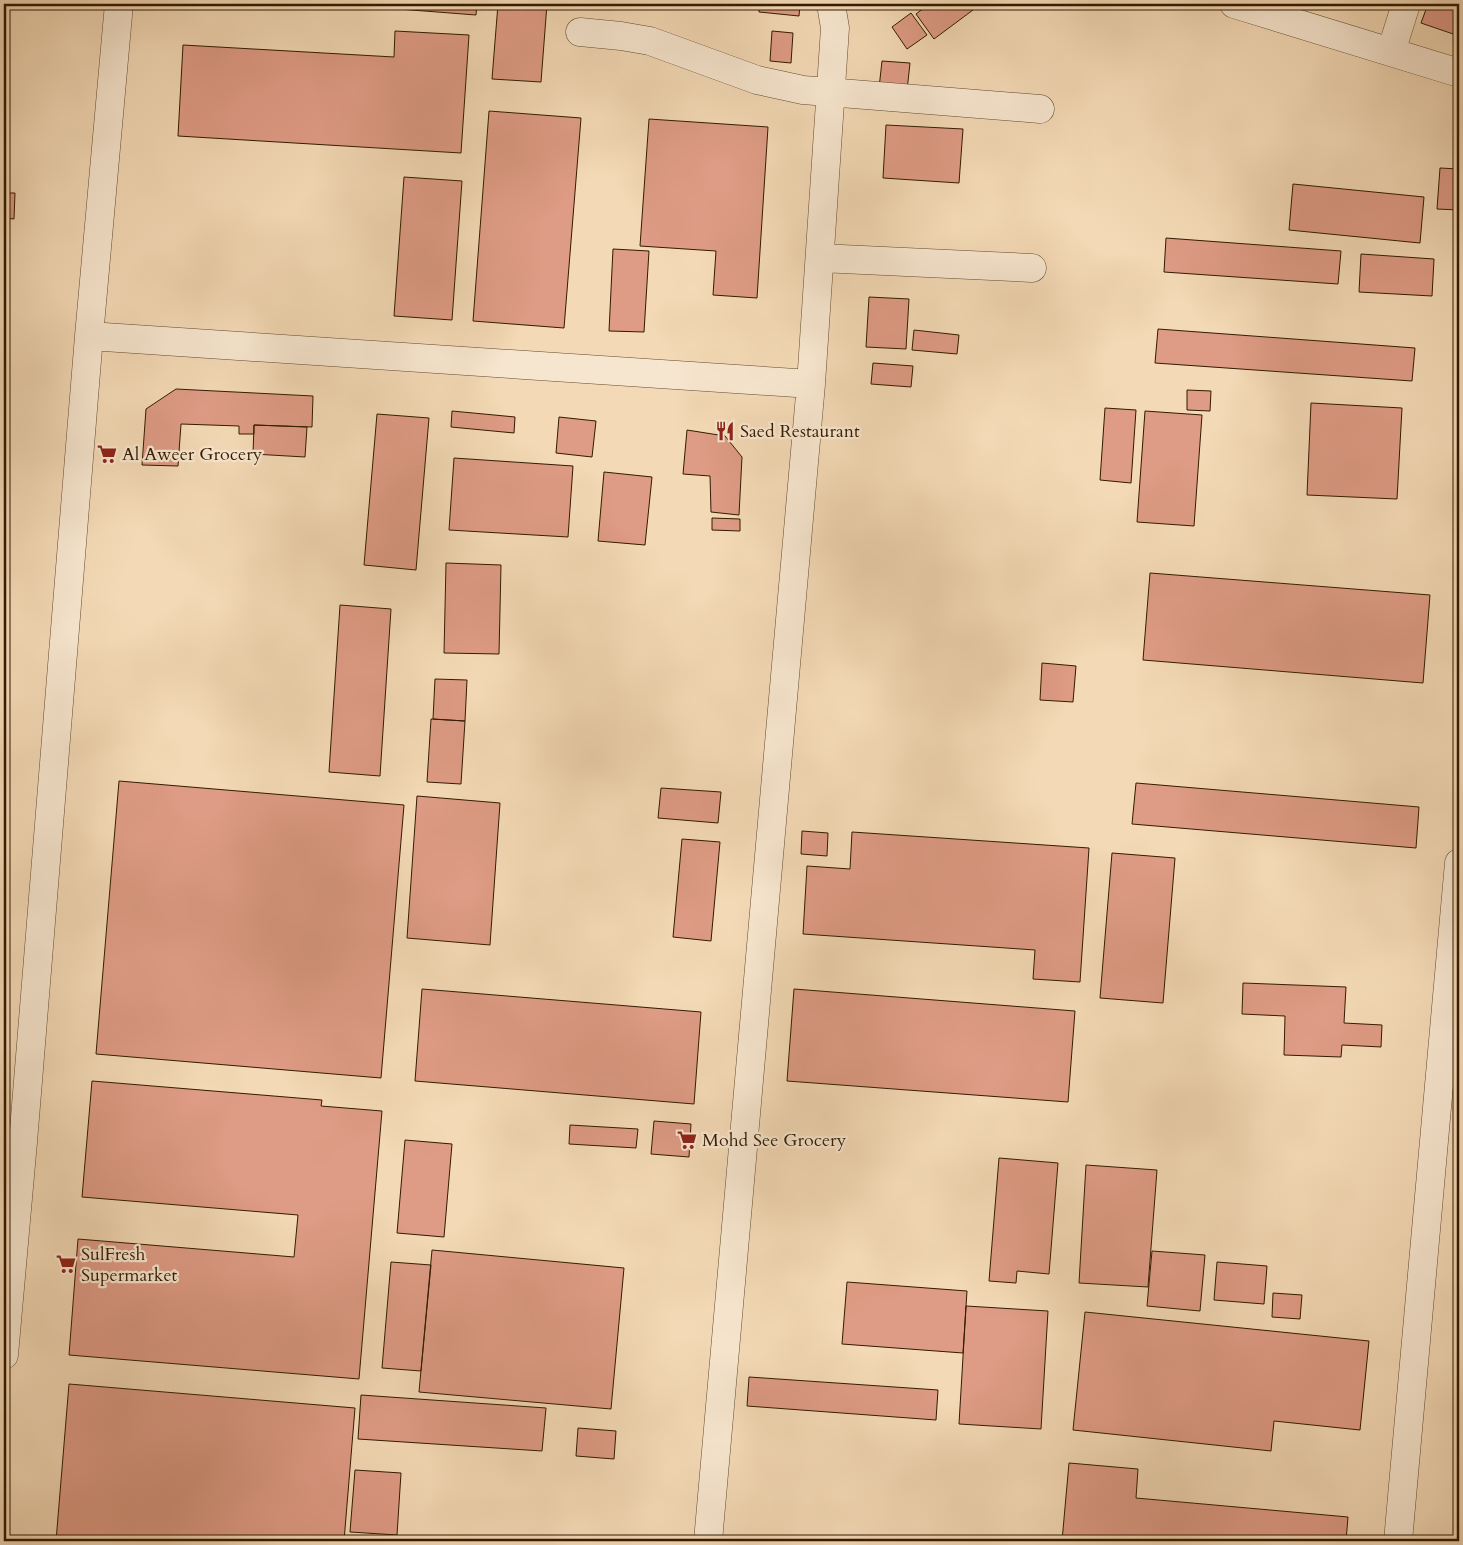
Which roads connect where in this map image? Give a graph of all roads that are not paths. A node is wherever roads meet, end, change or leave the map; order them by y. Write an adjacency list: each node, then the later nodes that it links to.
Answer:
1 (119, 4): 12 (lane)
2 (1234, 4): 6 (lane)
3 (1406, 4): 6 (lane)
4 (837, 12): 8 (lane)
5 (580, 32): 8 (lane)
6 (1391, 52): 7 (lane)
7 (1459, 73)
8 (830, 93): 9 (lane); 10 (lane)
9 (1040, 109)
10 (820, 258): 11 (lane); 13 (lane)
11 (1032, 268)
12 (89, 336): 13 (lane); 15 (lane)
13 (811, 384): 17 (lane)
14 (1459, 863): 18 (lane)
15 (14, 1141): 16 (lane)
16 (4, 1355)
17 (708, 1541)
18 (1398, 1541)

